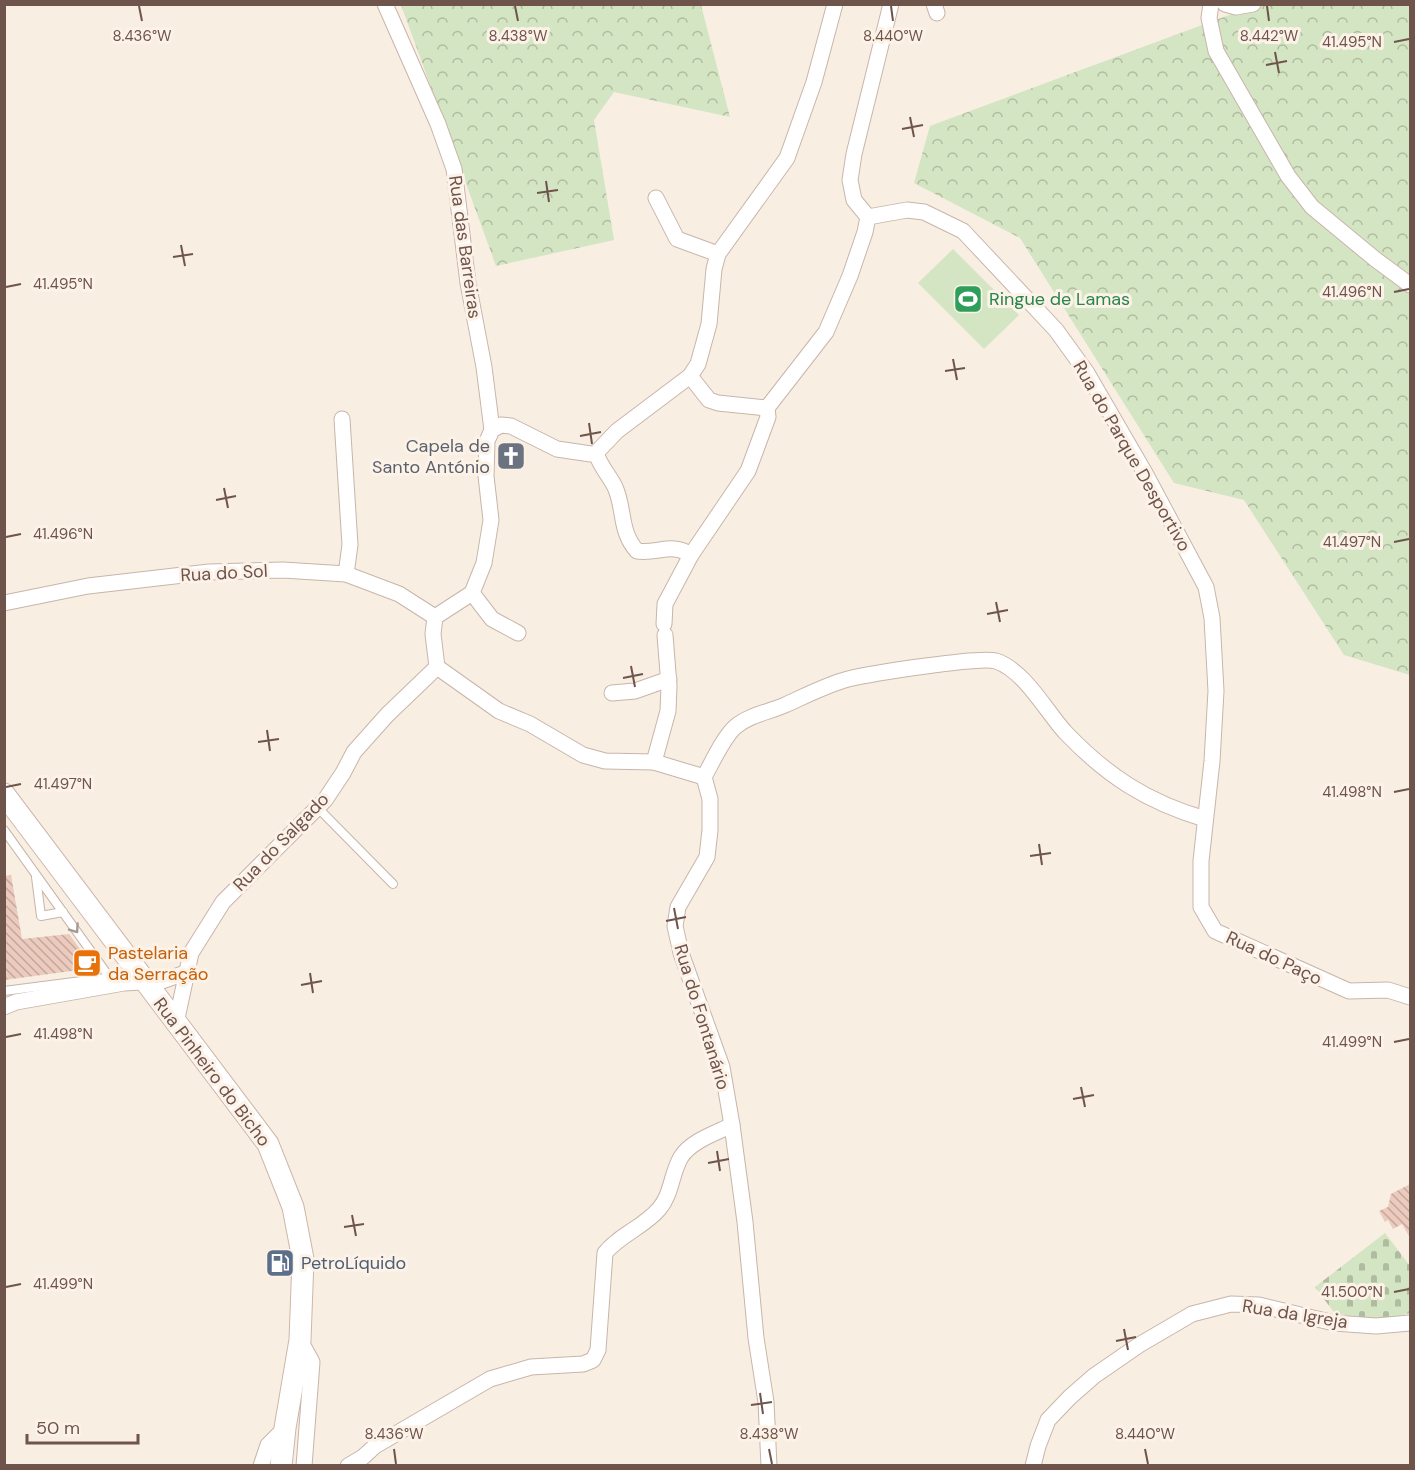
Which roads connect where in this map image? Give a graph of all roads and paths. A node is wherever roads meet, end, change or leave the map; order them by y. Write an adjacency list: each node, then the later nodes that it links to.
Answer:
1 (385, 4): 14 (street, Rua das Barreiras)
2 (835, 4): 9 (street)
3 (891, 4): 8 (street)
4 (1211, 4): 10 (street)
5 (1225, 4): 6 (street)
6 (1253, 4)
7 (656, 198): 9 (street)
8 (868, 217): 12 (street); 29 (street, Rua do Parque Desportivo)
9 (718, 254): 11 (street)
10 (1410, 285)
11 (690, 376): 12 (street); 15 (street)
12 (767, 408): 16 (street)
13 (342, 419): 17 (street)
14 (492, 430): 15 (street); 18 (street, Rua das Barreiras)
15 (596, 453): 16 (street)
16 (691, 555): 23 (street)
17 (346, 574): 19 (street, Rua do Sol); 20 (street, Rua do Sol)
18 (472, 593): 20 (street); 21 (street)
19 (4, 603)
20 (435, 617): 22 (street)
21 (518, 633)
22 (437, 667): 25 (street); 28 (street, Rua do Salgado)
23 (669, 679): 24 (street); 25 (street)
24 (612, 693)
25 (654, 762): 26 (street)
26 (704, 777): 29 (street); 41 (street, Rua do Fontanário)
27 (6, 802): 36 (main road, Rua Pinheiro do Bicho)
28 (317, 807): 32 (lane); 34 (street, Rua do Salgado)
29 (1205, 819): 38 (street, Rua do Paço)
30 (4, 830): 31 (lane)
31 (36, 876): 33 (lane); 33 (lane)
32 (393, 884)
33 (63, 912): 35 (lane, one-way to 35)
34 (188, 972): 36 (street); 40 (street, Rua do Salgado)
35 (110, 978): 36 (lane); 37 (lane)
36 (141, 978): 39 (street); 40 (main road, Rua Pinheiro do Bicho)
37 (4, 992)
38 (1410, 997)
39 (4, 1007)
40 (176, 1023): 43 (main road, Rua Pinheiro do Bicho)
41 (732, 1125): 48 (street); 49 (street, Rua do Fontanário)
42 (1410, 1323): 50 (street, Rua da Igreja)
43 (300, 1340): 44 (main road, Rua Pinheiro do Bicho); 47 (street)
44 (285, 1428): 45 (street); 46 (main road, Rua Pinheiro do Bicho)
45 (261, 1466)
46 (281, 1466)
47 (304, 1466)
48 (348, 1466)
49 (769, 1466)
50 (1033, 1466)

